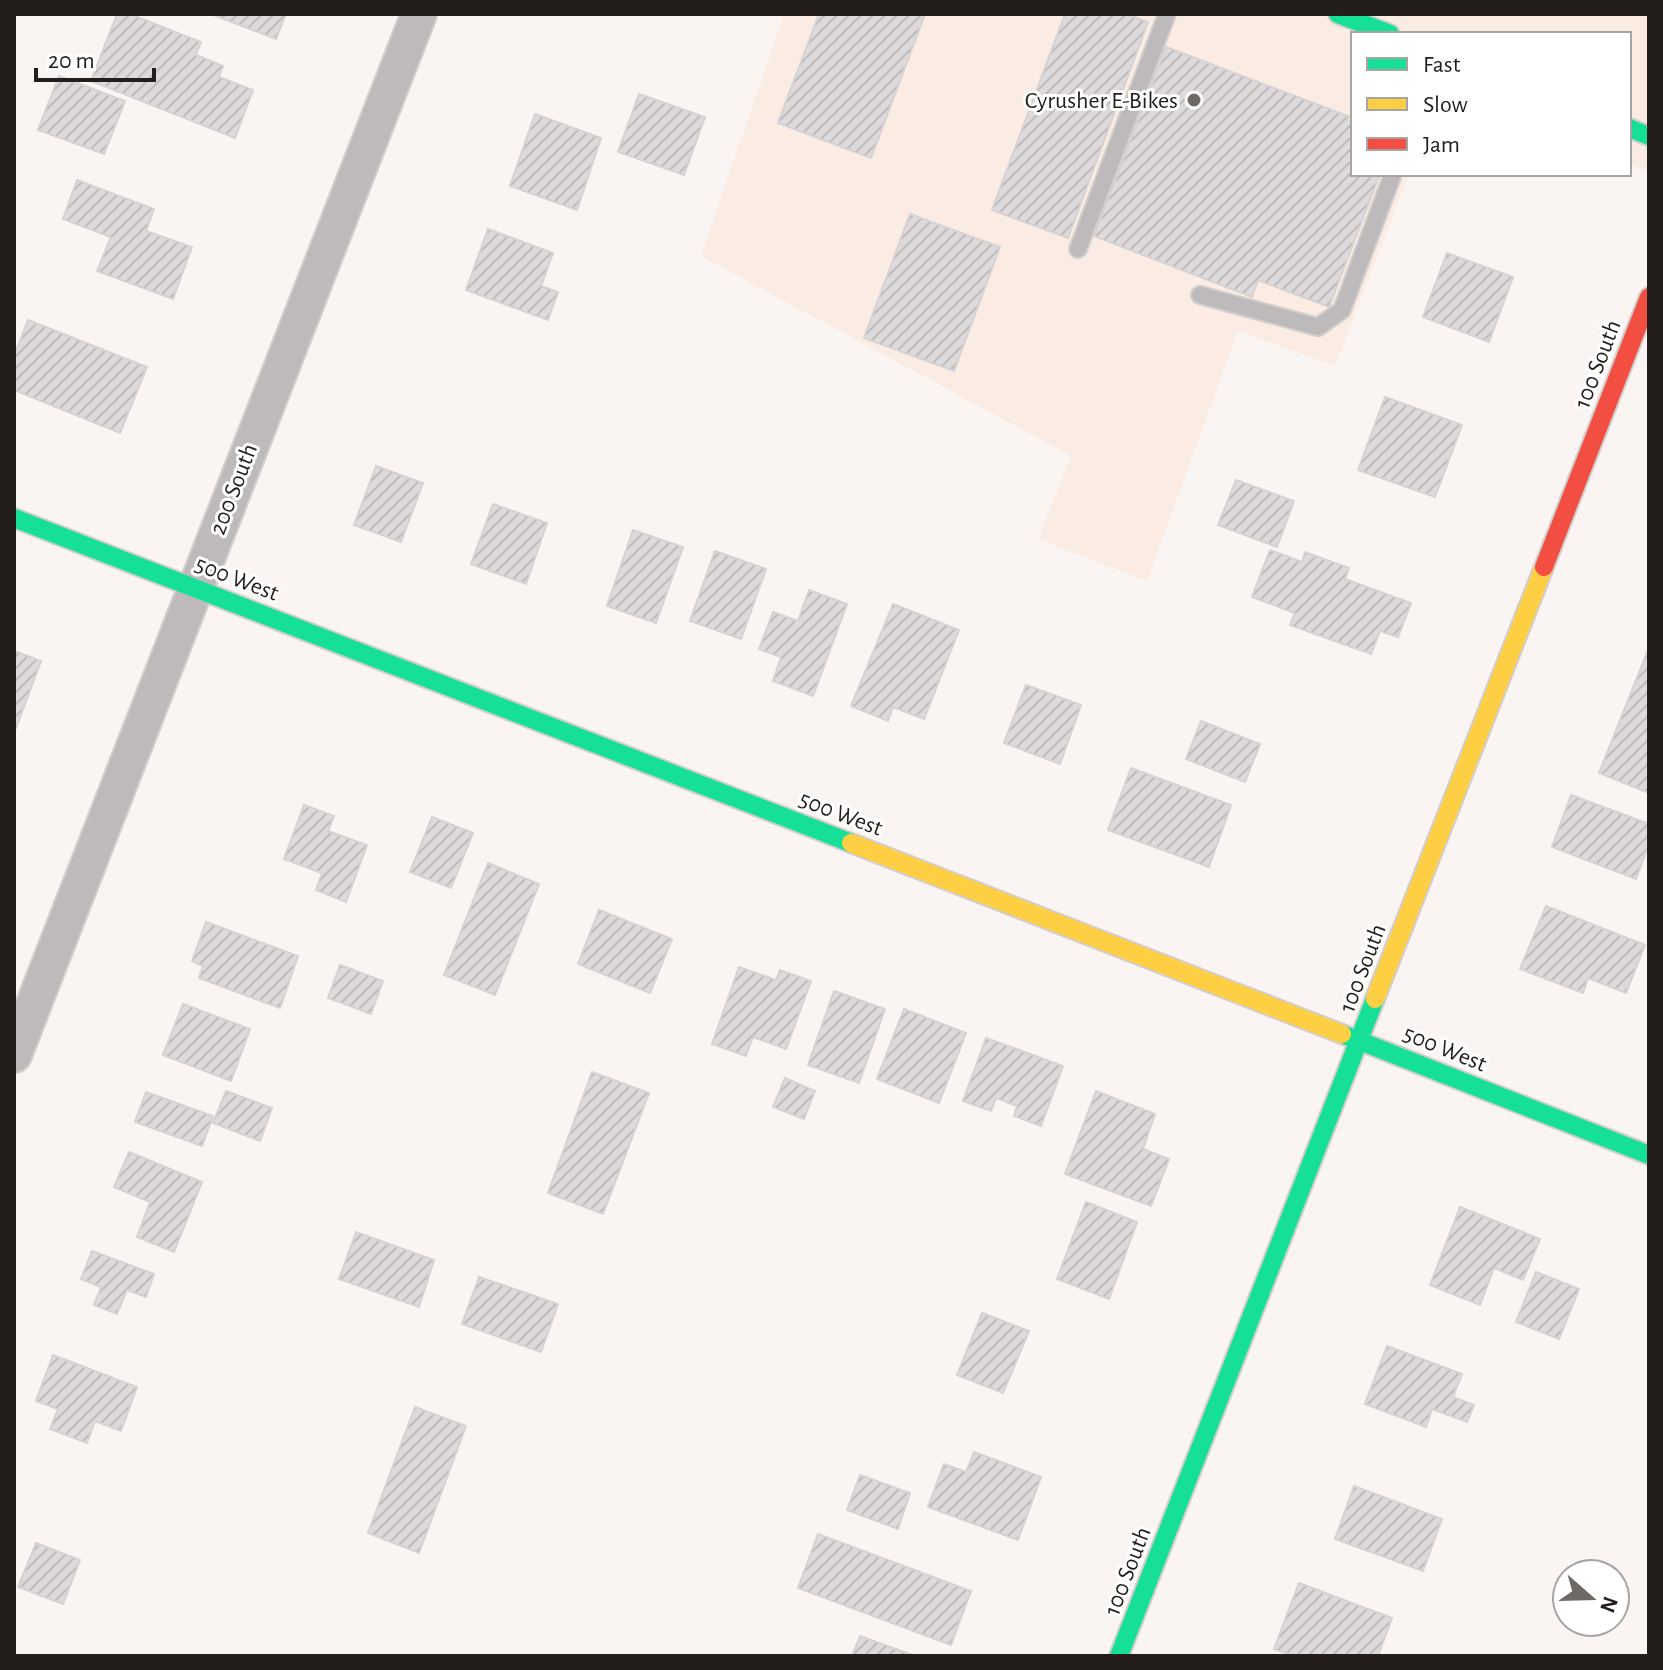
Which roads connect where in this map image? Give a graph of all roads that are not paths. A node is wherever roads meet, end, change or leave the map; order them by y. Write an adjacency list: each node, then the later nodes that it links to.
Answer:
1 (419, 14): 10 (street, 200 South)
2 (1167, 14): 6 (lane)
3 (1338, 14): 4 (street)
4 (1385, 32)
5 (1392, 176): 7 (lane)
6 (1078, 249)
7 (1200, 295)
8 (1649, 297): 11 (street, 100 South)
9 (14, 518): 10 (street, 500 West)
10 (195, 587): 11 (street, 500 West); 12 (street, 200 South)
11 (1359, 1040): 13 (street, 500 West); 14 (street, 100 South)
12 (14, 1055)
13 (1649, 1155)
14 (1119, 1656)

